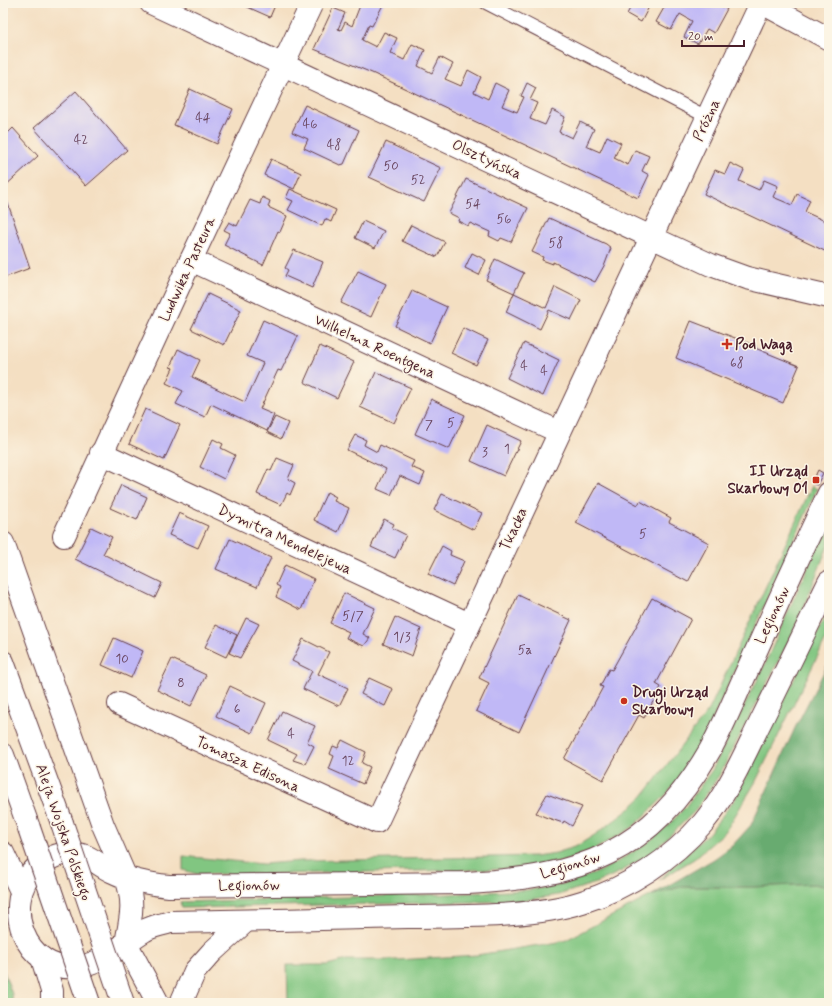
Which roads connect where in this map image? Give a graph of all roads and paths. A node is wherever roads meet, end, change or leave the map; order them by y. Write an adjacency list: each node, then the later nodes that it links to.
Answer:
1 (151, 3): 6 (street, Olsztyńska)
2 (312, 3): 6 (street, Ludwika Pasteura)
3 (486, 3): 7 (lane)
4 (761, 3): 5 (street); 7 (street, Próżna)
5 (829, 39)
6 (283, 64): 8 (street, Olsztyńska); 9 (street, Ludwika Pasteura)
7 (707, 117): 8 (street, Próżna)
8 (652, 236): 10 (street, Olsztyńska); 11 (street, Tkacka)
9 (191, 260): 11 (street, Wilhelma Roentgena); 12 (street, Ludwika Pasteura)
10 (829, 297)
11 (559, 432): 17 (street, Tkacka)
12 (101, 453): 14 (street, Ludwika Pasteura); 17 (street, Dymitra Mendelejewa)
13 (829, 492): 23 (street, Legionów)
14 (64, 536)
15 (3, 543): 23 (street)
16 (829, 582): 25 (street)
17 (468, 624): 21 (street, Tkacka)
18 (3, 662): 30 (street, Aleja Wojska Polskiego, bridge)
19 (119, 704): 21 (street, Tomasza Edisona)
20 (3, 755): 29 (street, bridge)
21 (377, 822)
22 (3, 853): 24 (street)
23 (126, 878): 24 (street); 26 (street)
24 (20, 889): 27 (street)
25 (246, 921): 26 (street); 32 (street)
26 (126, 943): 27 (street); 31 (street)
27 (42, 958): 28 (street)
28 (52, 1003)
29 (89, 1003)
30 (123, 1003)
31 (158, 1003)
32 (181, 1003)

